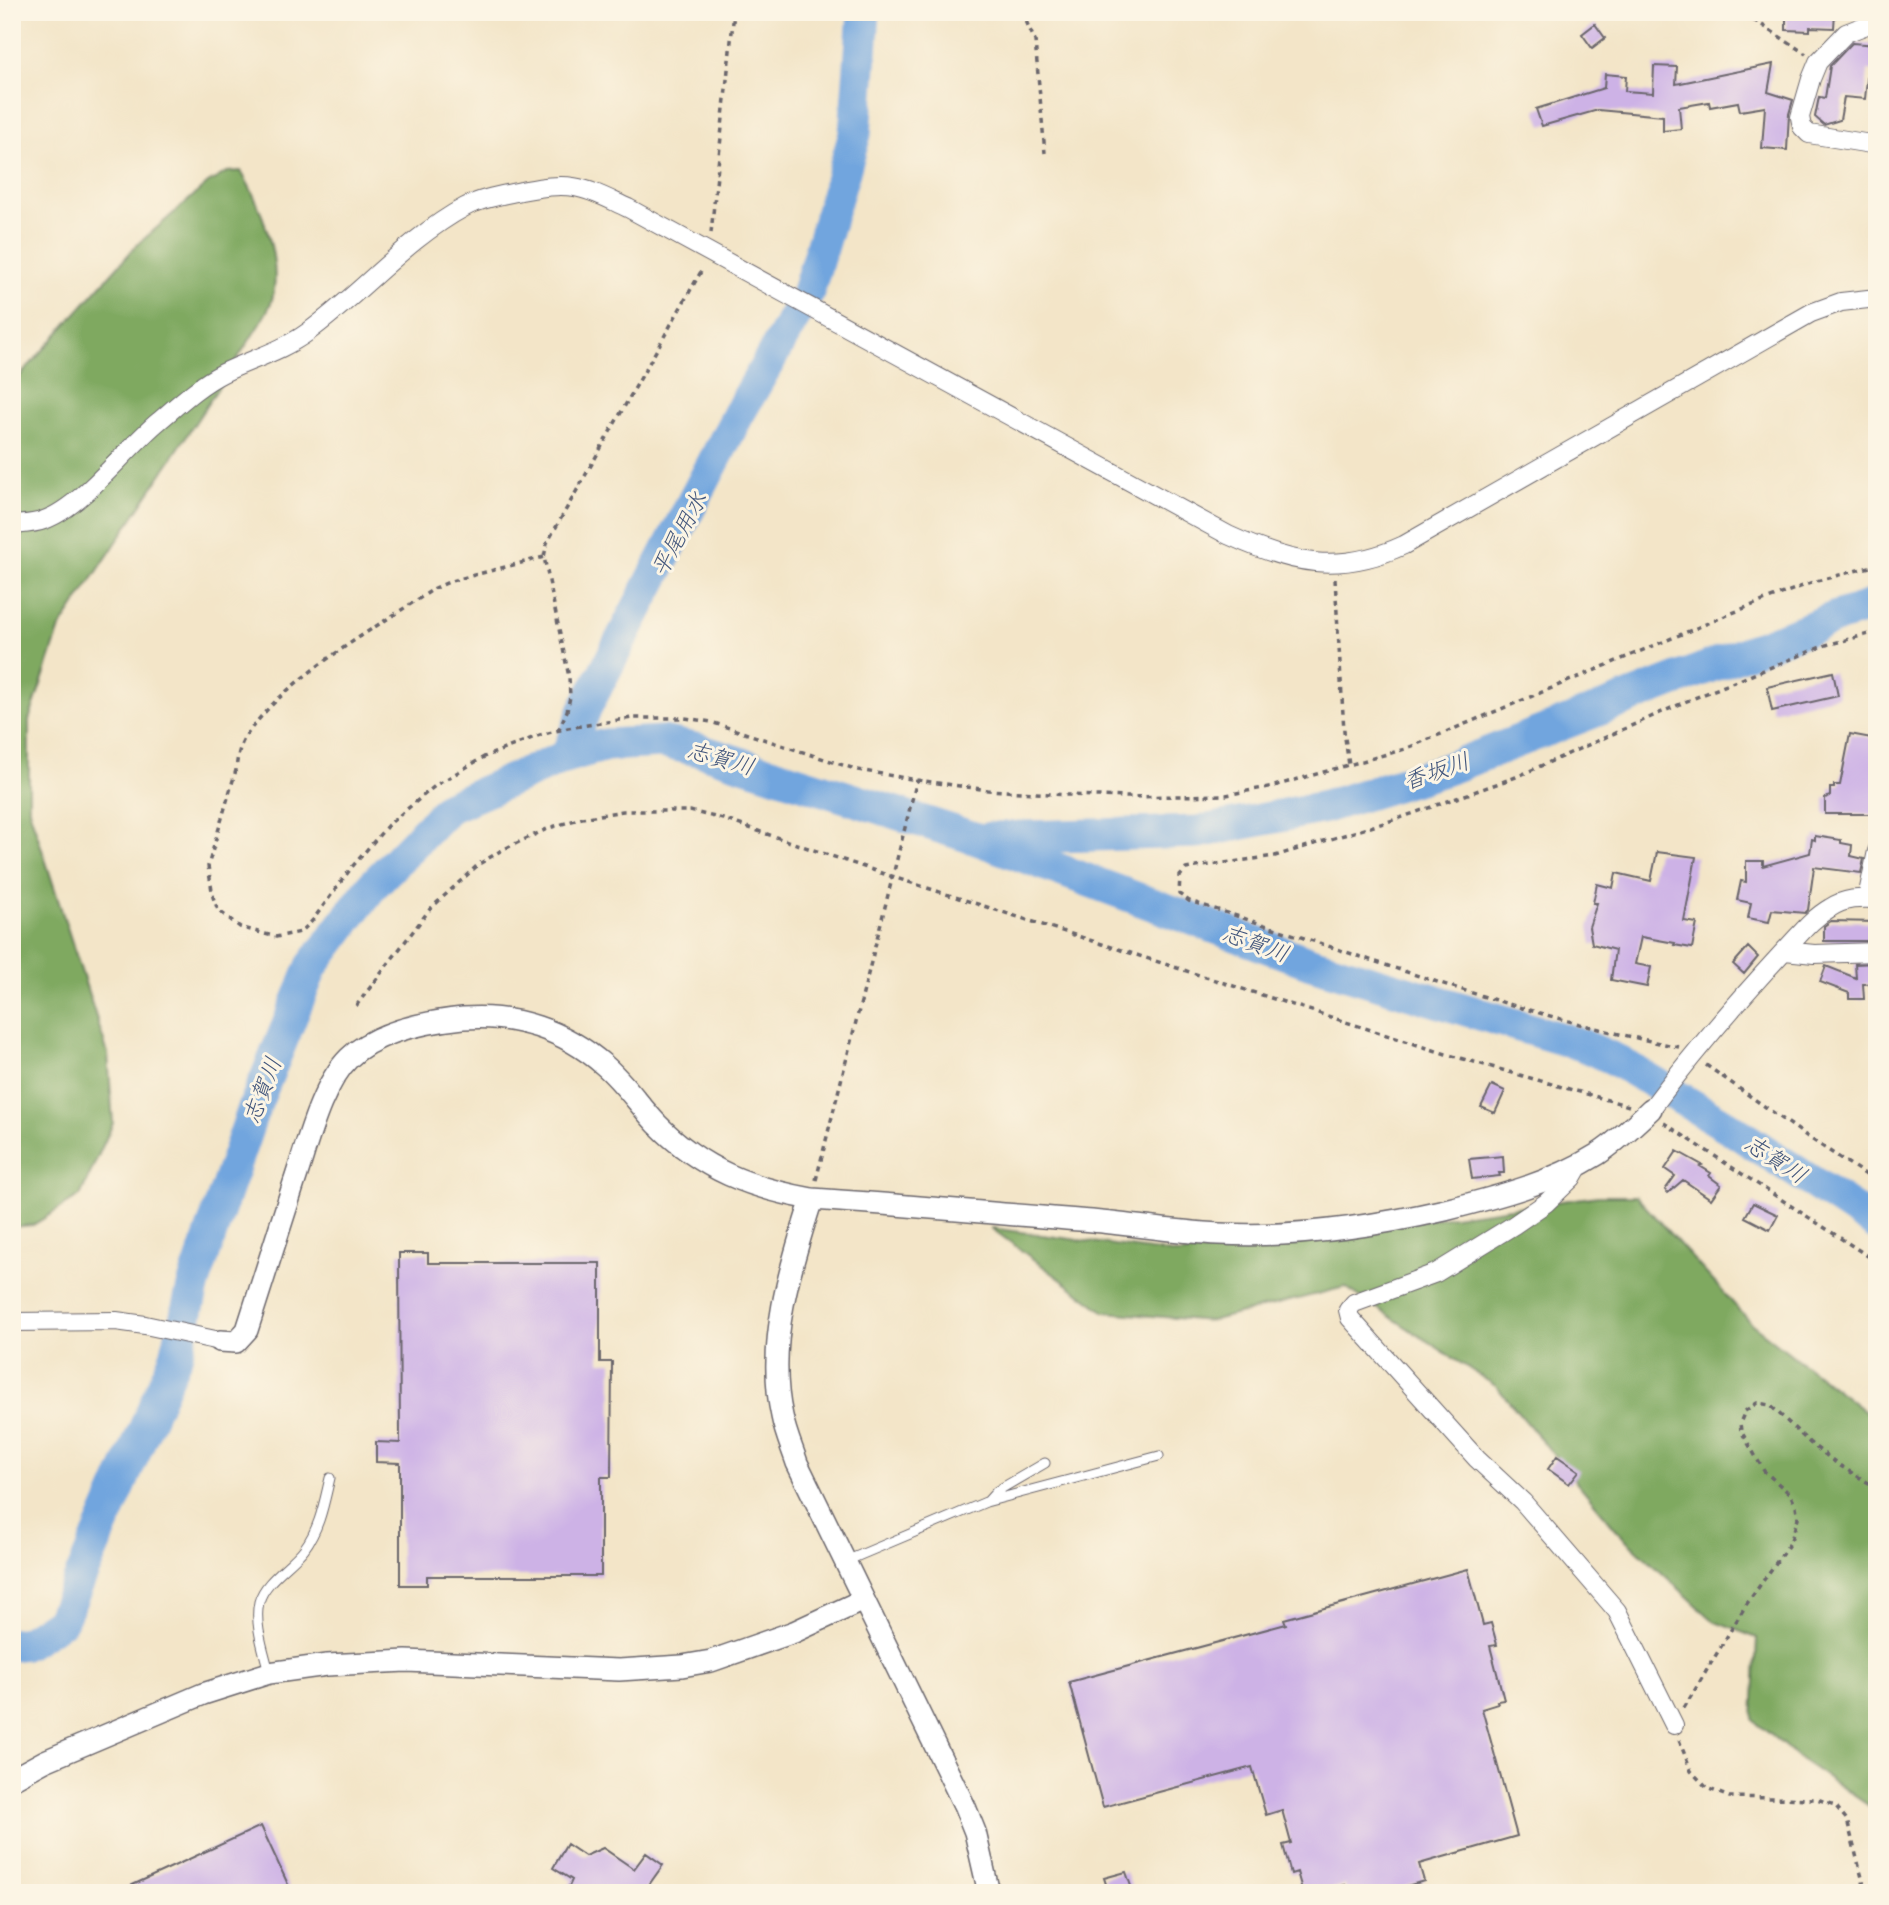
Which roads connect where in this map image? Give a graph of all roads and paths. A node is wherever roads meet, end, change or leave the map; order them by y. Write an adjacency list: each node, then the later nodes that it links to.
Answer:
1 (734, 12): 8 (path)
2 (1022, 12): 7 (path)
3 (1735, 12): 5 (path)
4 (1877, 21): 5 (street)
5 (1818, 62): 6 (street)
6 (1877, 145)
7 (1045, 153)
8 (708, 252): 10 (street); 11 (path); 12 (street)
9 (1877, 298): 12 (street)
10 (12, 526)
11 (544, 556): 15 (path); 15 (path)
12 (1334, 564): 16 (path)
13 (1877, 565): 16 (path)
14 (1877, 632): 24 (path)
15 (558, 731): 17 (path)
16 (1349, 765): 17 (path)
17 (917, 780): 19 (path)
18 (1877, 851): 20 (street)
19 (893, 875): 23 (path); 25 (path); 28 (path)
20 (1872, 899): 21 (street)
21 (1785, 951): 22 (street); 24 (street)
22 (1877, 952)
23 (356, 1006)
24 (1691, 1056): 25 (street); 27 (path)
25 (1648, 1112): 26 (street); 29 (path)
26 (1580, 1164): 28 (street); 40 (street)
27 (1877, 1182)
28 (812, 1199): 31 (street); 37 (street)
29 (1877, 1262)
30 (12, 1322): 31 (street)
31 (220, 1342)
32 (1159, 1456): 36 (lane)
33 (1045, 1463): 36 (lane)
34 (330, 1478): 39 (lane)
35 (1877, 1488): 40 (path)
36 (986, 1502): 37 (lane)
37 (845, 1562): 38 (street)
38 (863, 1600): 39 (street); 42 (street)
39 (269, 1674): 41 (street)
40 (1674, 1724): 43 (path)
41 (12, 1779)
42 (989, 1893)
43 (1866, 1893)

